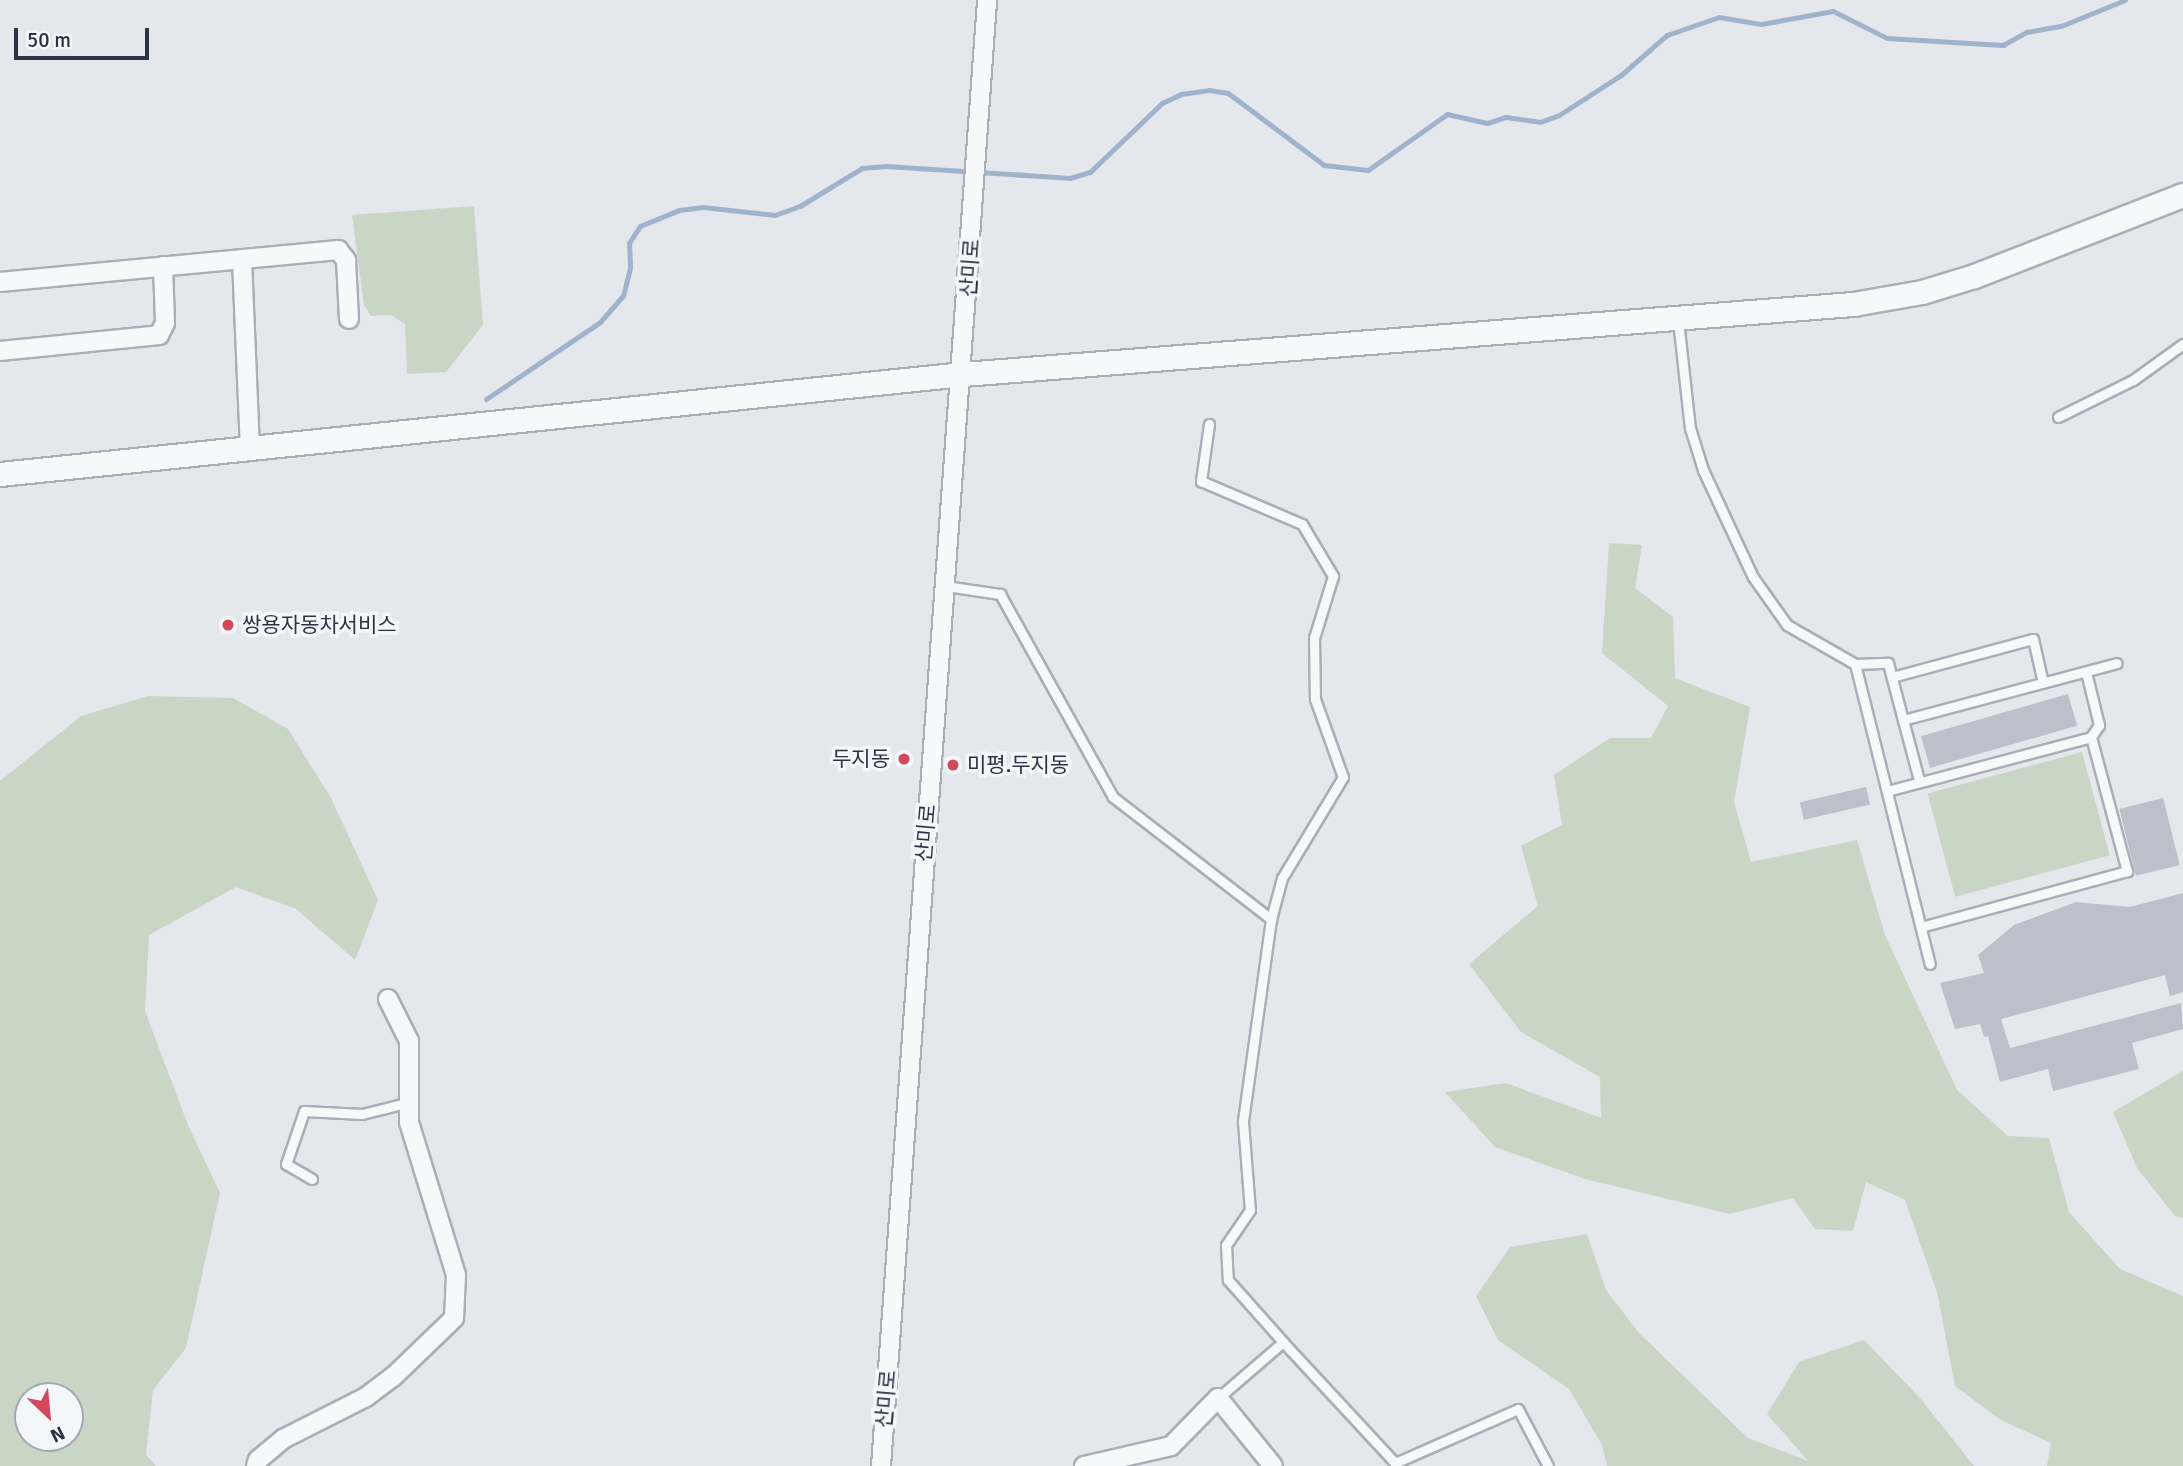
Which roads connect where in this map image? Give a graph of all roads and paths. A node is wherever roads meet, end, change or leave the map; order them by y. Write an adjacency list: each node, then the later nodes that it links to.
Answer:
1 (987, 0): 10 (street, 산미로)
2 (2183, 195): 6 (street)
3 (242, 258): 4 (street); 7 (street); 13 (street)
4 (163, 265): 5 (street); 9 (street)
5 (0, 282)
6 (1678, 318): 10 (street); 17 (lane)
7 (349, 319)
8 (2181, 349): 11 (lane)
9 (0, 351)
10 (963, 374): 13 (street); 15 (street, 산미로)
11 (2058, 416)
12 (1209, 424): 25 (lane)
13 (250, 448): 14 (street)
14 (0, 474)
15 (946, 586): 25 (lane); 34 (street, 산미로)
16 (2118, 663): 18 (lane)
17 (1855, 664): 19 (lane); 24 (lane)
18 (2086, 672): 20 (lane); 22 (lane)
19 (1892, 677): 20 (lane); 21 (lane)
20 (2043, 683): 21 (lane)
21 (1903, 720): 23 (lane)
22 (2091, 737): 23 (lane); 26 (lane)
23 (1919, 780): 24 (lane)
24 (1886, 790): 26 (lane)
25 (1271, 919): 31 (lane)
26 (1921, 927): 27 (lane)
27 (1930, 964)
28 (388, 999): 29 (street)
29 (410, 1102): 30 (lane); 33 (street)
30 (312, 1179)
31 (1283, 1342): 32 (lane); 37 (lane)
32 (1218, 1398): 35 (street); 36 (street)
33 (256, 1466)
34 (881, 1466)
35 (1084, 1466)
36 (1273, 1466)
37 (1548, 1466)

